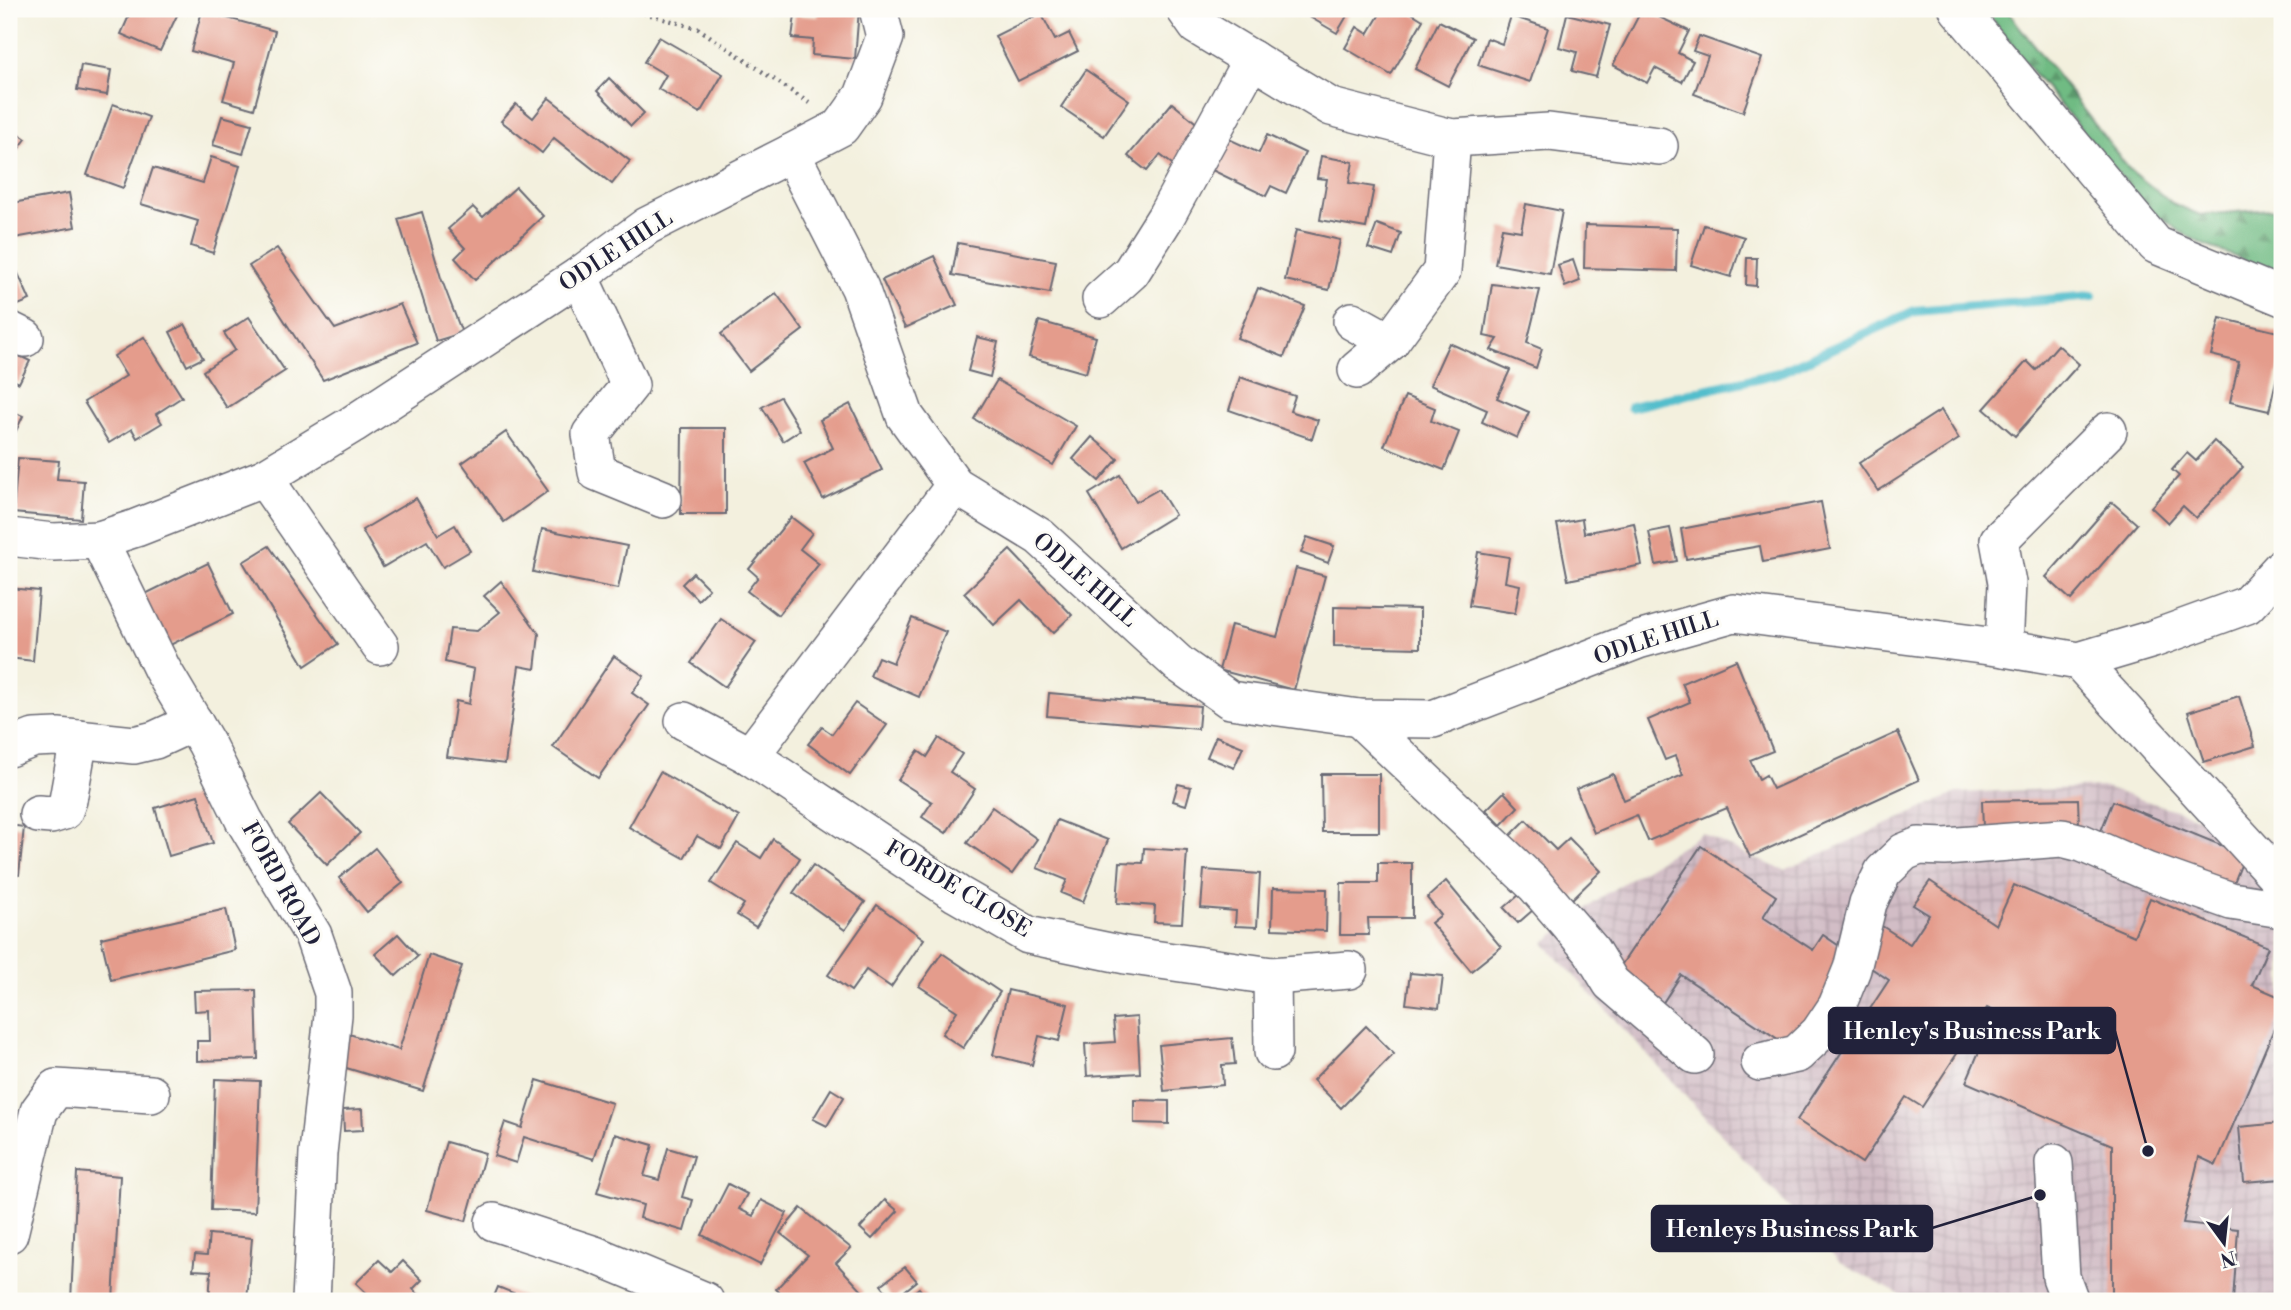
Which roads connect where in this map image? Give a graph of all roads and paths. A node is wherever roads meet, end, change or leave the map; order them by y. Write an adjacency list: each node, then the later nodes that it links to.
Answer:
1 (376, 9): 2 (path)
2 (398, 9)
3 (630, 9): 8 (path)
4 (878, 9): 8 (street)
5 (1185, 9): 7 (street)
6 (1958, 9): 13 (street)
7 (1252, 59): 9 (street); 14 (street)
8 (841, 127): 11 (street)
9 (1452, 138): 10 (street); 16 (street)
10 (1659, 146)
11 (791, 153): 12 (street, ODLE HILL); 20 (street, ODLE HILL)
12 (579, 276): 19 (street, ODLE HILL); 21 (street)
13 (2282, 297)
14 (1101, 299)
15 (1352, 321): 16 (street)
16 (1390, 342): 17 (street)
17 (1357, 370)
18 (2108, 431): 26 (street)
19 (264, 478): 23 (street, ODLE HILL); 25 (street)
20 (954, 485): 28 (street, ODLE HILL); 33 (street)
21 (663, 499)
22 (9, 537): 23 (street, ODLE HILL)
23 (99, 540): 30 (street, FORD ROAD)
24 (2282, 567): 27 (street, ODLE HILL)
25 (380, 646)
26 (2004, 648): 27 (street, ODLE HILL); 28 (street, ODLE HILL)
27 (2079, 661): 35 (street)
28 (1359, 718): 40 (street)
29 (684, 721): 33 (street, FORDE CLOSE)
30 (194, 722): 31 (street); 46 (street, FORD ROAD)
31 (79, 739): 32 (street); 34 (street)
32 (9, 748)
33 (750, 756): 38 (street, FORDE CLOSE)
34 (38, 814)
35 (2282, 882)
36 (2282, 909): 41 (street)
37 (1349, 970): 38 (street, FORDE CLOSE)
38 (1272, 976): 39 (street)
39 (1273, 1052)
40 (1695, 1055)
41 (1760, 1062)
42 (150, 1094): 45 (street)
43 (2054, 1163): 48 (street)
44 (494, 1222): 47 (street)
45 (9, 1234)
46 (311, 1301)
47 (705, 1301)
48 (2070, 1301)

